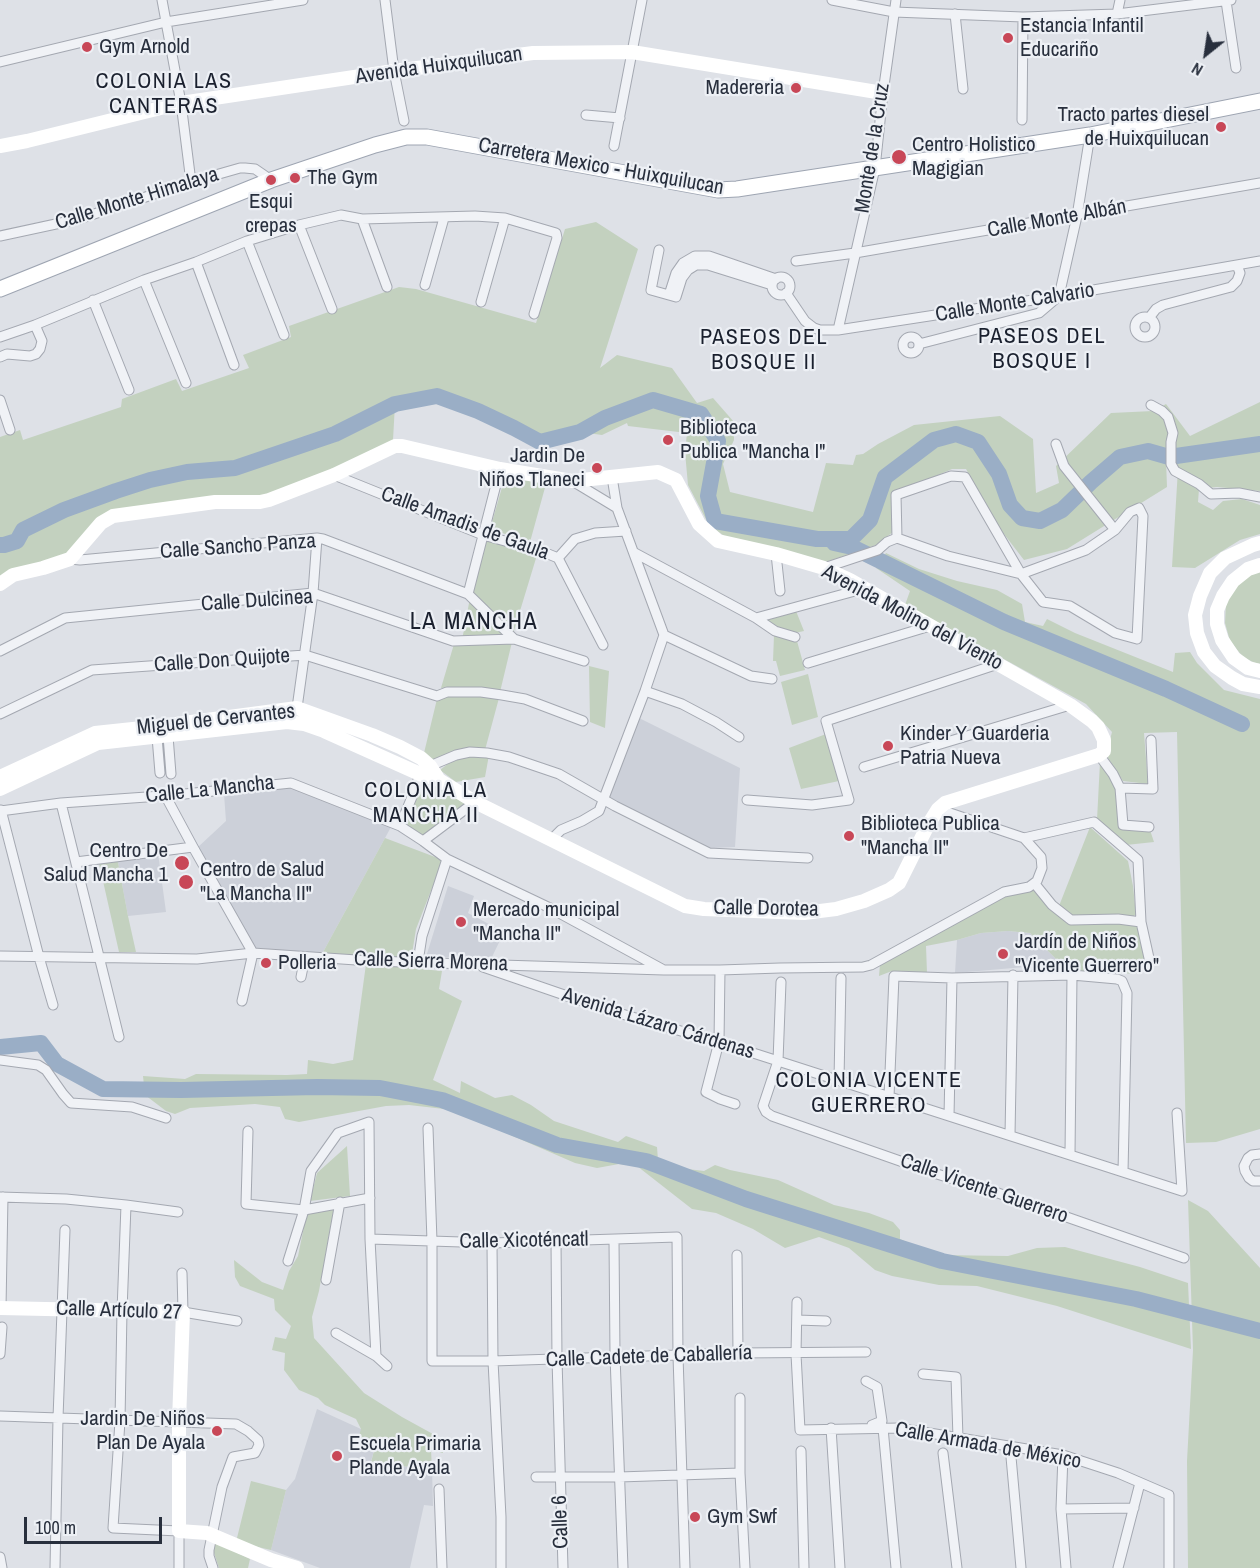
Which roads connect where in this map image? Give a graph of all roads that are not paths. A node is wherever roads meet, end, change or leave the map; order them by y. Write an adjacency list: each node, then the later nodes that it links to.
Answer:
1 (162, 0): 13 (street)
2 (303, 0): 13 (street)
3 (385, 0): 17 (street)
4 (642, 0): 14 (street)
5 (832, 0): 9 (street)
6 (896, 0): 9 (street, Monte de la Cruz)
7 (1120, 0): 11 (street)
8 (1228, 1): 11 (street); 16 (street)
9 (894, 12): 10 (street); 19 (street, Monte de la Cruz)
10 (955, 14): 12 (street); 18 (street)
11 (1117, 14): 12 (street)
12 (1023, 17): 24 (street)
13 (166, 22): 15 (street); 21 (street)
14 (632, 52): 17 (street, Avenida Huixquilucan); 19 (street, Avenida Huixquilucan); 23 (street)
15 (0, 62)
16 (1236, 68)
17 (394, 71): 21 (street, Avenida Huixquilucan); 25 (street)
18 (963, 89)
19 (882, 93): 29 (street, Monte de la Cruz)
20 (1260, 101): 26 (main road, Carretera Mexico - Huixquilucan)
21 (181, 103): 27 (street, Avenida Huixquilucan); 31 (street)
22 (585, 115): 23 (street)
23 (620, 118): 28 (street)
24 (1022, 120)
25 (404, 121)
26 (1090, 135): 29 (main road, Carretera Mexico - Huixquilucan); 33 (street)
27 (0, 146)
28 (614, 146)
29 (875, 168): 30 (main road, Carretera Mexico - Huixquilucan); 41 (street, Monte de la Cruz)
30 (271, 180): 31 (street, Calle Monte Himalaya); 50 (main road, Carretera Mexico - Huixquilucan)
31 (191, 182): 38 (street, Calle Monte Himalaya)
32 (1260, 183): 33 (street, Calle Monte Albán)
33 (1077, 216): 41 (street, Calle Monte Albán); 52 (street)
34 (444, 218): 35 (street); 36 (street); 48 (street)
35 (505, 218): 54 (street); 56 (street)
36 (362, 219): 37 (street); 49 (street)
37 (299, 225): 39 (street); 55 (street)
38 (0, 236)
39 (247, 241): 44 (street); 60 (street)
40 (659, 250): 47 (street)
41 (855, 254): 42 (street, Calle Monte Albán); 59 (street, Monte de la Cruz)
42 (796, 261)
43 (1260, 261): 45 (street, Calle Monte Calvario)
44 (196, 262): 46 (street); 64 (street)
45 (1237, 265): 52 (street, Calle Monte Calvario); 57 (street)
46 (144, 279): 53 (street); 65 (street)
47 (774, 282): 51 (street, Calle Monte Calvario); 51 (street, Calle Monte Calvario)
48 (425, 285)
49 (387, 287)
50 (0, 289)
51 (786, 293): 59 (street, Calle Monte Calvario)
52 (1059, 296): 59 (street, Calle Monte Calvario); 62 (street)
53 (93, 300): 58 (street); 66 (street)
54 (481, 302)
55 (332, 309)
56 (534, 314)
57 (1149, 318)
58 (35, 325): 61 (street); 63 (street)
59 (838, 330)
60 (284, 335)
61 (0, 337)
62 (919, 344)
63 (0, 357)
64 (234, 365)
65 (186, 383)
66 (129, 390)
67 (0, 400): 69 (street)
68 (1151, 405): 75 (street)
69 (10, 430)
70 (1056, 444): 77 (street)
71 (500, 469): 72 (street, Avenida Molino del Viento); 74 (street, Avenida Molino del Viento); 79 (street)
72 (334, 475): 79 (street, Calle Amadis de Gaula); 86 (street, Avenida Molino del Viento)
73 (612, 477): 74 (street, Avenida Molino del Viento); 76 (street); 84 (street, Avenida Molino del Viento)
74 (572, 481): 76 (street)
75 (1260, 497)
76 (617, 508): 78 (street)
77 (1115, 530): 89 (street); 89 (street)
78 (626, 531): 83 (street); 85 (street, Calle Amadis de Gaula)
79 (483, 535): 85 (street, Calle Amadis de Gaula); 94 (street)
80 (317, 538): 86 (street, Calle Sancho Panza); 93 (street); 94 (street, Calle Sancho Panza)
81 (897, 538): 88 (street); 89 (street); 89 (street)
82 (1260, 543): 108 (street)
83 (635, 553): 95 (street); 97 (street)
84 (777, 554): 88 (street, Avenida Molino del Viento); 92 (street)
85 (558, 558): 100 (street)
86 (70, 559): 90 (street)
87 (1260, 565): 106 (street)
88 (824, 568): 91 (street, Avenida Molino del Viento)
89 (1021, 574)
90 (0, 584)
91 (866, 588): 95 (street); 96 (street, Avenida Molino del Viento)
92 (780, 591)
93 (313, 593): 99 (street, Calle Dulcinea); 101 (street, Calle Dulcinea); 102 (street)
94 (468, 594): 99 (street)
95 (756, 618): 98 (street)
96 (930, 626): 104 (street); 105 (street, Avenida Molino del Viento)
97 (664, 635): 107 (street); 109 (street)
98 (795, 637)
99 (514, 639): 103 (street)
100 (603, 645)
101 (0, 651)
102 (305, 655): 111 (street); 112 (street, Calle Don Quijote); 113 (street, Calle Don Quijote)
103 (584, 661)
104 (808, 663)
105 (998, 664): 110 (street, Avenida Molino del Viento); 127 (street)
106 (1260, 671)
107 (772, 679)
108 (1260, 687)
109 (645, 692): 115 (street); 126 (street)
110 (1070, 705): 117 (street, Avenida Molino del Viento); 118 (street)
111 (297, 708): 119 (street, Miguel de Cervantes); 122 (street, Miguel de Cervantes)
112 (0, 714)
113 (583, 721)
114 (162, 737): 119 (street); 120 (street); 121 (street); 124 (street)
115 (739, 737)
116 (1151, 740): 123 (street)
117 (1099, 755): 123 (street); 130 (street)
118 (864, 767)
119 (425, 770): 126 (street); 128 (street, Calle Dorotea); 132 (street)
120 (160, 773)
121 (171, 774)
122 (0, 777)
123 (1120, 788): 133 (street)
124 (0, 789)
125 (165, 795): 129 (street, Calle La Mancha); 132 (street, Calle La Mancha); 137 (street)
126 (604, 799): 135 (street); 138 (street)
127 (747, 800)
128 (475, 801): 135 (street, Calle Dorotea); 136 (street)
129 (61, 803): 131 (street, Calle La Mancha); 140 (street)
130 (938, 809): 134 (street); 135 (street, Calle Dorotea)
131 (1, 811): 145 (street)
132 (400, 826): 136 (street, Calle La Mancha)
133 (1149, 827)
134 (1024, 838): 141 (street); 142 (street)
135 (552, 839)
136 (423, 841): 139 (street, Calle La Mancha)
137 (193, 847): 140 (street); 143 (street)
138 (808, 858)
139 (447, 859): 149 (street); 152 (street, Calle La Mancha)
140 (76, 862): 147 (street)
141 (1035, 884): 142 (street); 153 (street, Calle Sierra Morena)
142 (1142, 922): 148 (street)
143 (253, 952): 146 (street, Calle Sierra Morena); 147 (street, Calle Sierra Morena); 161 (street)
144 (0, 956): 145 (street, Calle Sierra Morena)
145 (39, 957): 147 (street, Calle Sierra Morena); 162 (street)
146 (305, 957): 149 (street, Calle Sierra Morena); 156 (street)
147 (98, 958): 163 (street)
148 (1149, 958)
149 (418, 962): 150 (street, Calle Sierra Morena)
150 (477, 965): 151 (street, Calle Sierra Morena); 159 (street, Avenida Lázaro Cárdenas)
151 (530, 965): 152 (street, Calle Sierra Morena); 159 (street)
152 (664, 970): 153 (street, Calle Sierra Morena)
153 (720, 970): 164 (street)
154 (1013, 975): 155 (street); 158 (street); 175 (street)
155 (1072, 975): 176 (street); 178 (street)
156 (301, 977)
157 (841, 978): 167 (street)
158 (952, 978): 168 (street); 171 (street)
159 (525, 981): 164 (street, Avenida Lázaro Cárdenas)
160 (781, 982): 166 (street)
161 (242, 1001)
162 (53, 1005)
163 (119, 1036)
164 (719, 1042): 166 (street, Avenida Lázaro Cárdenas); 169 (street)
165 (0, 1060): 172 (street)
166 (778, 1061): 167 (street, Avenida Lázaro Cárdenas); 193 (street, Calle Vicente Guerrero)
167 (839, 1080): 168 (street, Avenida Lázaro Cárdenas)
168 (889, 1097): 171 (street, Avenida Lázaro Cárdenas)
169 (735, 1104)
170 (1177, 1113): 178 (street, Avenida Lázaro Cárdenas)
171 (950, 1116): 175 (street, Avenida Lázaro Cárdenas)
172 (166, 1118)
173 (428, 1128): 189 (street)
174 (248, 1131): 184 (street)
175 (1010, 1135): 176 (street, Avenida Lázaro Cárdenas)
176 (1070, 1154): 178 (street, Avenida Lázaro Cárdenas)
177 (1260, 1154): 179 (street)
178 (1123, 1172)
179 (1260, 1181)
180 (1, 1197): 183 (street); 198 (street)
181 (370, 1198): 182 (street); 184 (street); 187 (street)
182 (340, 1202): 184 (street); 196 (street)
183 (126, 1205): 185 (street); 200 (street)
184 (304, 1210): 194 (street)
185 (178, 1212)
186 (65, 1230): 199 (street)
187 (370, 1239): 189 (street, Calle Xicoténcatl); 211 (street)
188 (614, 1240): 190 (street, Calle Xicoténcatl); 212 (street); 213 (street, Calle Xicoténcatl)
189 (432, 1241): 191 (street, Calle Xicoténcatl); 215 (street, Calle Cadete de Caballería)
190 (555, 1241): 191 (street, Calle Xicoténcatl); 214 (street, Calle 6)
191 (492, 1243): 215 (street)
192 (737, 1255): 208 (street)
193 (1184, 1258)
194 (288, 1261)
195 (182, 1273): 201 (street)
196 (326, 1280)
197 (796, 1302): 202 (street)
198 (0, 1309): 199 (street, Calle Artículo 27)
199 (62, 1309): 200 (street, Calle Artículo 27); 221 (street)
200 (122, 1311): 201 (street, Calle Artículo 27); 222 (street)
201 (183, 1312): 203 (street, Calle Artículo 27); 223 (street)
202 (797, 1320): 204 (street); 210 (street)
203 (237, 1321)
204 (826, 1321)
205 (2, 1327): 209 (street)
206 (336, 1333): 211 (street)
207 (866, 1352): 210 (street, Calle Cadete de Caballería)
208 (738, 1353): 210 (street, Calle Cadete de Caballería); 213 (street, Calle Cadete de Caballería)
209 (0, 1354)
210 (796, 1354): 224 (street, Calle Armada de México)
211 (376, 1356): 216 (street)
212 (615, 1356): 213 (street, Calle Cadete de Caballería); 214 (street, Calle Cadete de Caballería); 236 (street)
213 (678, 1356): 233 (street)
214 (557, 1359): 215 (street, Calle Cadete de Caballería); 234 (street, Calle 6)
215 (493, 1361): 250 (street)
216 (387, 1366)
217 (923, 1374): 227 (street)
218 (866, 1382): 225 (street)
219 (740, 1398): 232 (street)
220 (0, 1416): 221 (street)
221 (58, 1418): 222 (street); 245 (street)
222 (120, 1421): 223 (street); 241 (street)
223 (179, 1421): 241 (street); 242 (street)
224 (831, 1428): 225 (street, Calle Armada de México); 256 (street)
225 (872, 1428): 226 (street, Calle Armada de México)
226 (883, 1428): 227 (street, Calle Armada de México); 257 (street)
227 (958, 1438): 228 (street, Calle Armada de México)
228 (1011, 1443): 231 (street, Calle Armada de México); 259 (street)
229 (801, 1451): 255 (street)
230 (943, 1453): 258 (street)
231 (1063, 1455): 237 (street, Calle Armada de México); 240 (street)
232 (740, 1473): 233 (street); 254 (street)
233 (683, 1475): 236 (street); 253 (street)
234 (560, 1476): 235 (street); 236 (street); 251 (street, Calle 6)
235 (536, 1477)
236 (619, 1477): 252 (street)
237 (1140, 1483): 239 (street); 262 (street, Calle Armada de México)
238 (439, 1488): 249 (street)
239 (1134, 1508): 240 (street); 261 (street)
240 (1061, 1509): 260 (street)
241 (179, 1531): 242 (street); 246 (street)
242 (212, 1536): 247 (street); 248 (street)
243 (0, 1557): 244 (street)
244 (2, 1568)
245 (55, 1568)
246 (178, 1568)
247 (213, 1568)
248 (297, 1568)
249 (442, 1568)
250 (501, 1568)
251 (563, 1568)
252 (623, 1568)
253 (685, 1568)
254 (745, 1568)
255 (804, 1568)
256 (840, 1568)
257 (896, 1568)
258 (957, 1568)
259 (1021, 1568)
260 (1066, 1568)
261 (1118, 1568)
262 (1169, 1568)

